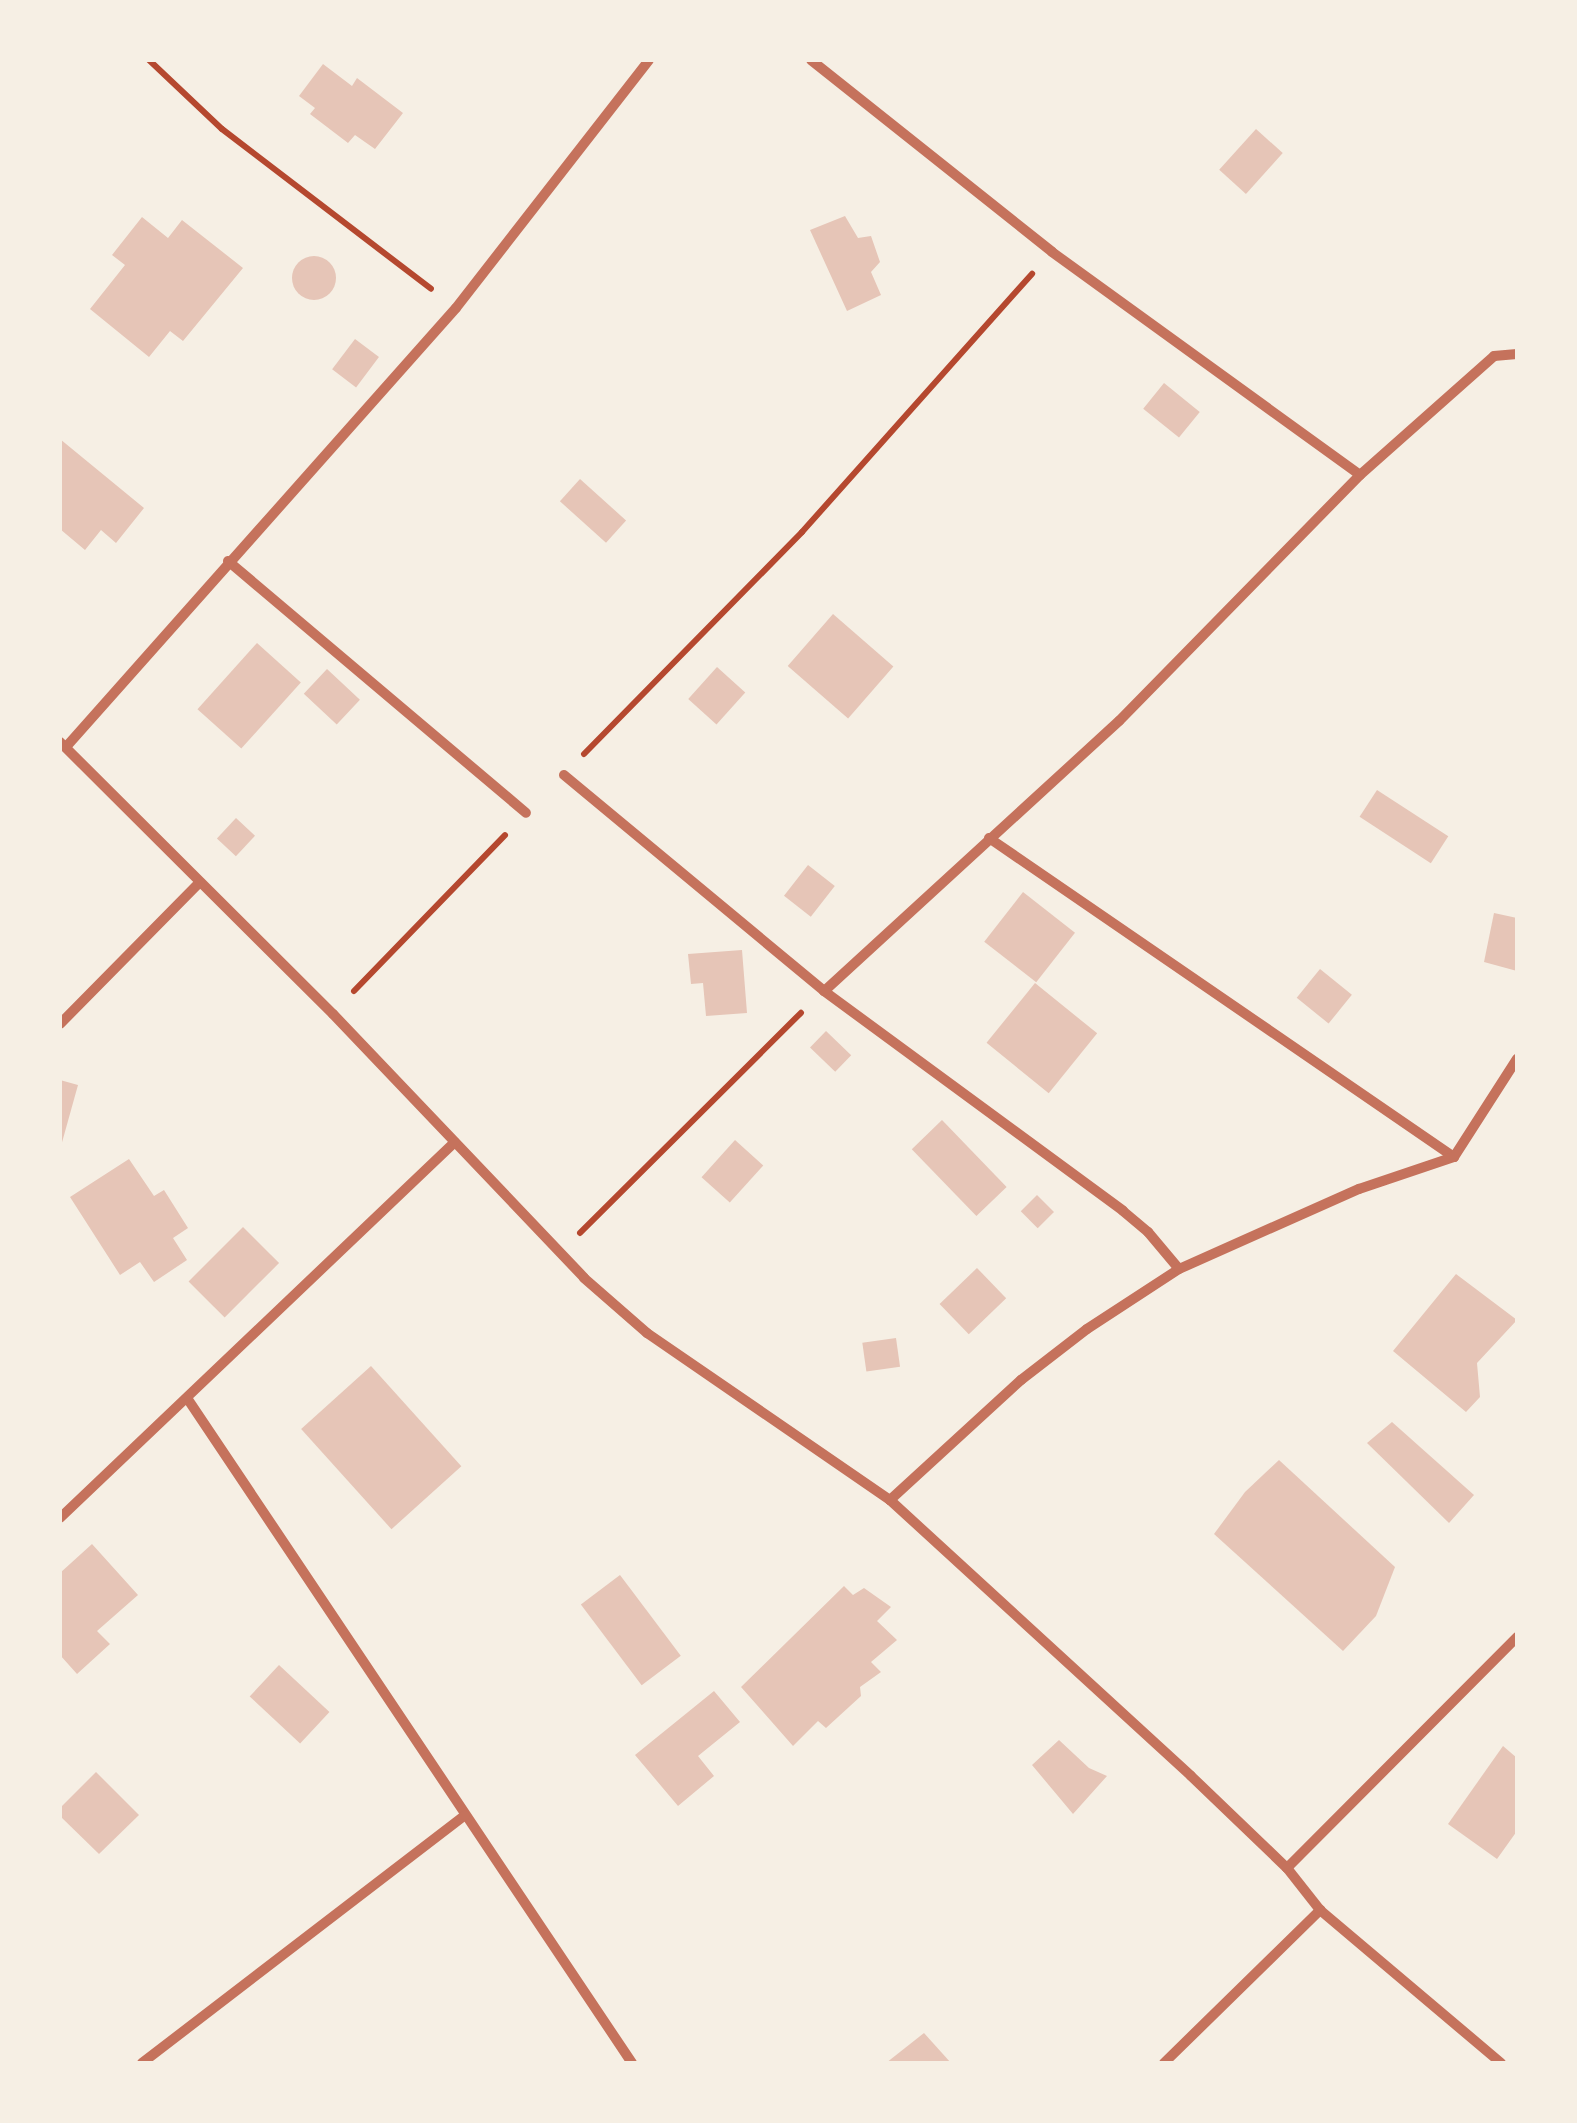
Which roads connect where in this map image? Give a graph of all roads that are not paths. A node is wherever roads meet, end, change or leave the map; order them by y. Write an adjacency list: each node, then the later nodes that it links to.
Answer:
1 (649, 60): 5 (street)
2 (811, 60): 4 (street)
3 (1517, 354): 4 (street)
4 (1360, 475): 9 (street)
5 (228, 562): 6 (street); 8 (street)
6 (63, 744): 10 (street)
7 (564, 775): 11 (street)
8 (526, 813)
9 (989, 838): 11 (street); 15 (street)
10 (200, 882): 12 (street); 14 (street)
11 (824, 991): 16 (street)
12 (60, 1024)
13 (1517, 1059): 15 (street)
14 (455, 1142): 17 (street); 18 (street)
15 (1454, 1157): 16 (street)
16 (1179, 1269): 18 (street)
17 (187, 1398): 19 (street); 21 (street)
18 (890, 1500): 22 (street)
19 (60, 1518)
20 (1517, 1636): 22 (street)
21 (464, 1816): 24 (street); 25 (street)
22 (1287, 1868): 23 (street)
23 (1320, 1910): 26 (street); 27 (street)
24 (142, 2063)
25 (632, 2063)
26 (1164, 2063)
27 (1502, 2063)

